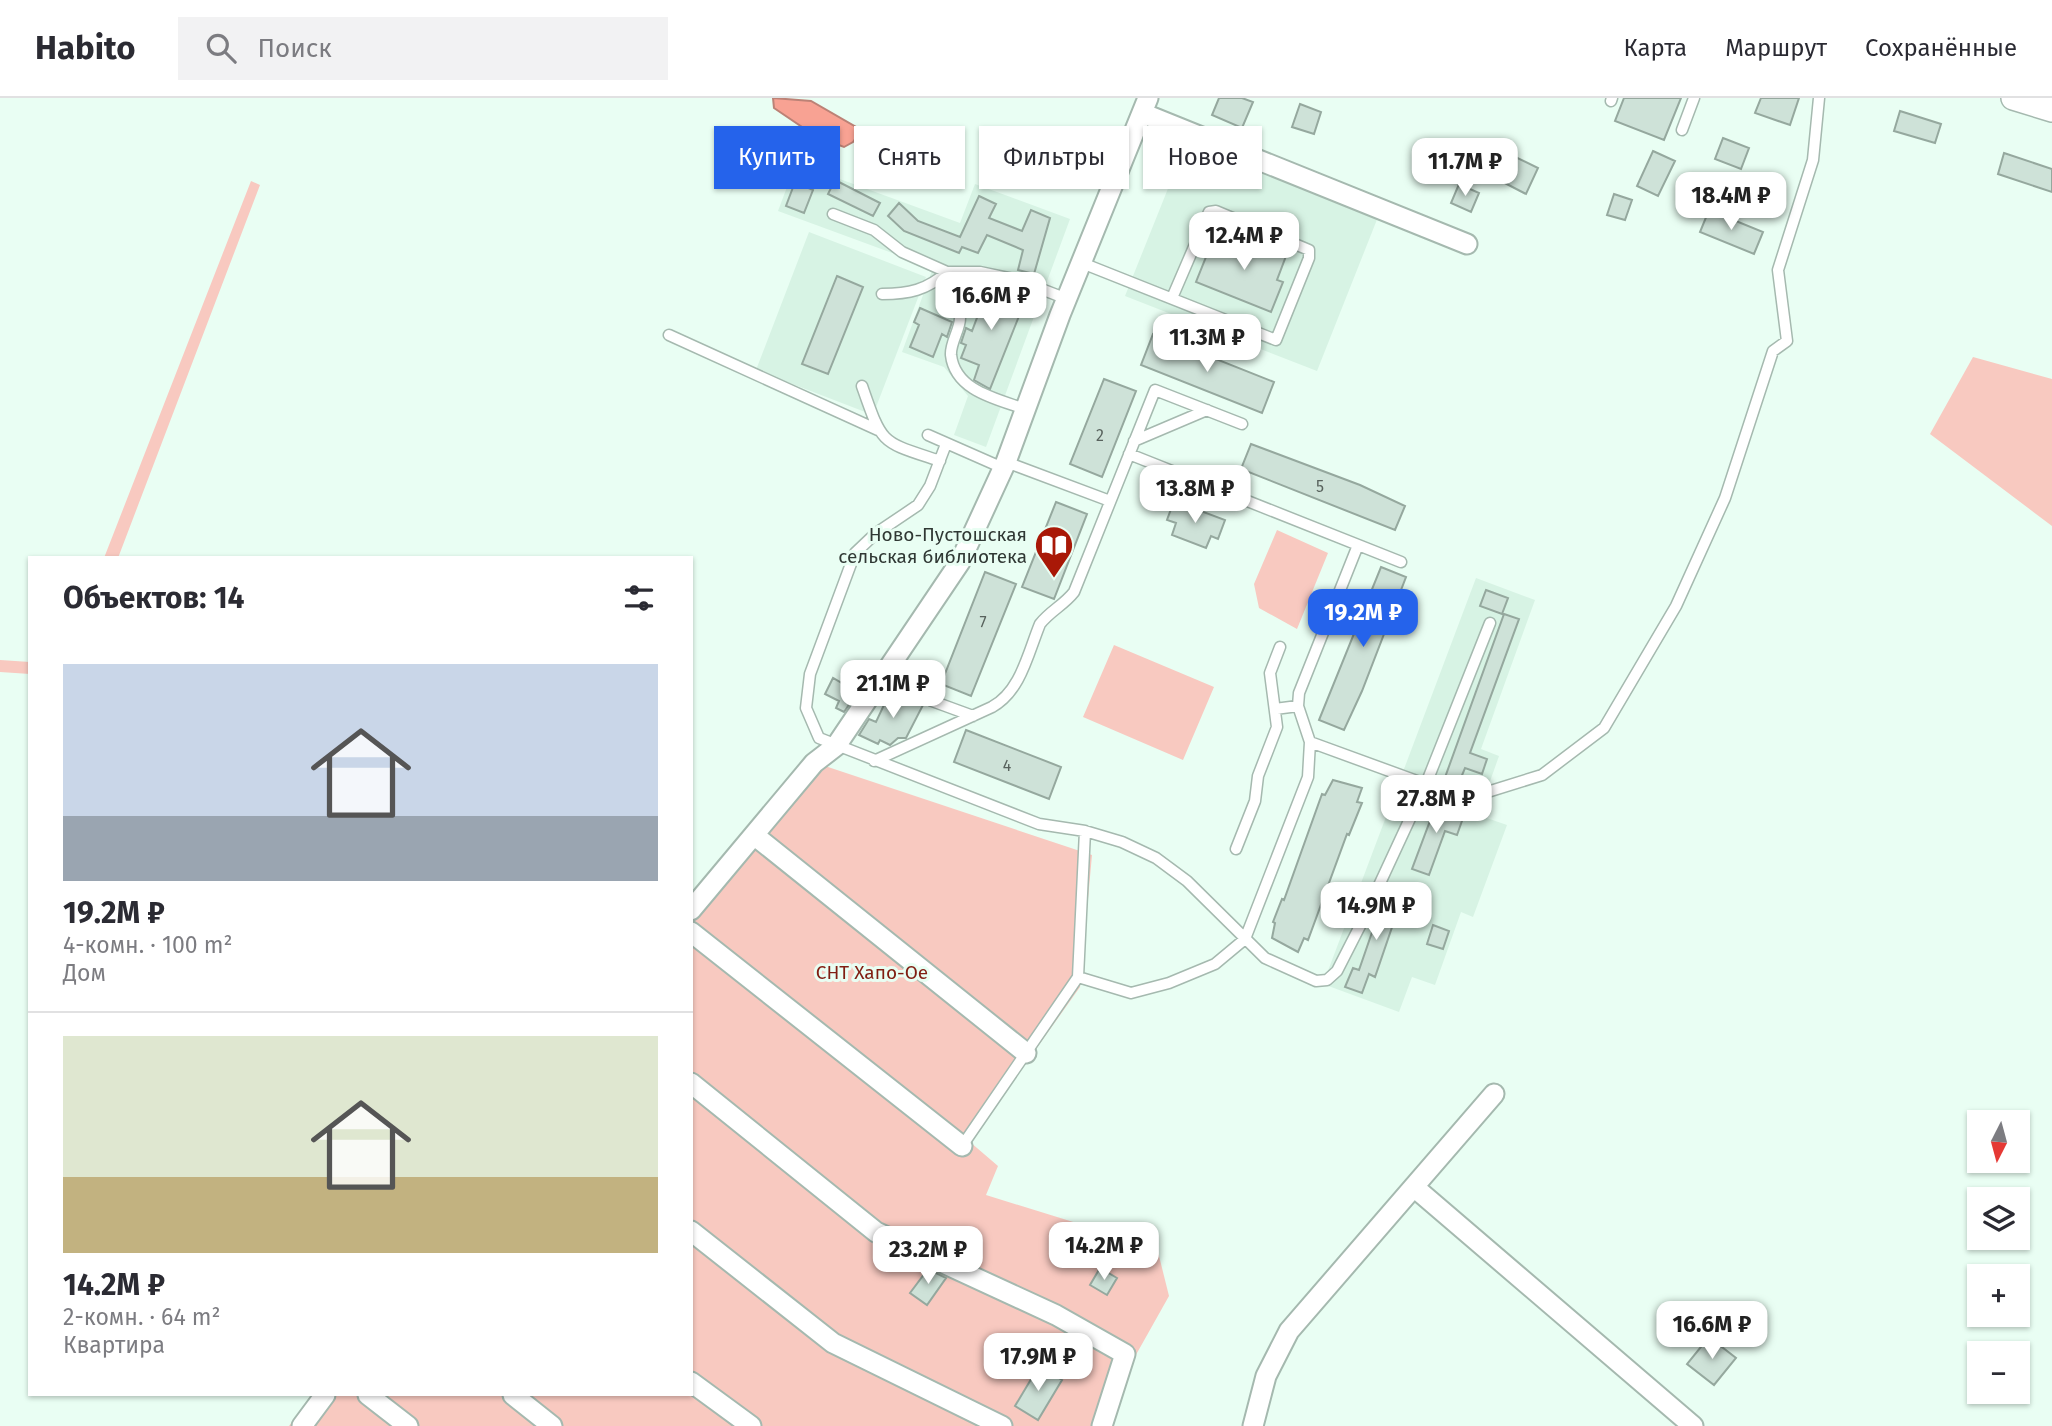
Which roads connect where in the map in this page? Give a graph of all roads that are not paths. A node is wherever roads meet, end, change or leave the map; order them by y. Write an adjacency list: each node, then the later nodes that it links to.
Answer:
1 (1694, 98): 6 (lane)
2 (1819, 98): 38 (lane)
3 (2013, 98): 5 (street)
4 (1145, 106): 8 (street); 9 (street)
5 (2052, 110)
6 (1682, 130)
7 (833, 214): 10 (lane)
8 (1467, 244)
9 (1082, 263): 12 (street); 13 (lane)
10 (947, 272): 11 (lane); 12 (lane); 16 (lane)
11 (882, 294)
12 (1067, 299): 16 (street)
13 (1172, 299): 13 (lane)
14 (668, 335): 19 (lane)
15 (862, 386): 19 (lane)
16 (1025, 409): 25 (street)
17 (1207, 410): 18 (lane); 21 (lane); 21 (lane)
18 (1242, 424)
19 (878, 430): 24 (lane)
20 (928, 435): 22 (lane)
21 (1134, 441): 23 (lane)
22 (946, 444): 24 (lane); 25 (lane)
23 (1129, 454): 26 (lane); 27 (lane)
24 (940, 461): 36 (lane)
25 (1004, 465): 26 (lane); 31 (street)
26 (1110, 502): 34 (lane)
27 (1358, 545): 28 (lane); 32 (lane)
28 (1401, 562)
29 (1490, 623): 38 (lane)
30 (1280, 647): 33 (lane)
31 (890, 669): 34 (lane); 36 (street)
32 (1298, 706): 33 (lane); 35 (lane)
33 (1275, 709): 41 (lane)
34 (973, 716): 37 (lane)
35 (1310, 742): 38 (lane); 44 (lane)
36 (836, 746): 37 (lane); 40 (street)
37 (874, 761): 39 (lane)
38 (1426, 784): 44 (lane)
39 (1085, 831): 44 (lane); 45 (lane)
40 (754, 835): 42 (street); 46 (street)
41 (1236, 849)
42 (693, 908)
43 (693, 934): 49 (street)
44 (1245, 939): 45 (lane)
45 (1077, 977): 46 (lane)
46 (1026, 1053): 49 (lane)
47 (693, 1085): 61 (street)
48 (1494, 1094): 50 (street)
49 (962, 1146)
50 (1414, 1186): 62 (street); 63 (street)
51 (693, 1233): 60 (street)
52 (693, 1383): 59 (street)
53 (324, 1396): 56 (street)
54 (369, 1396): 57 (street)
55 (514, 1396): 58 (street)
56 (302, 1426)
57 (408, 1426)
58 (552, 1426)
59 (751, 1426)
60 (1002, 1426)
61 (1102, 1426)
62 (1253, 1426)
63 (1693, 1426)

